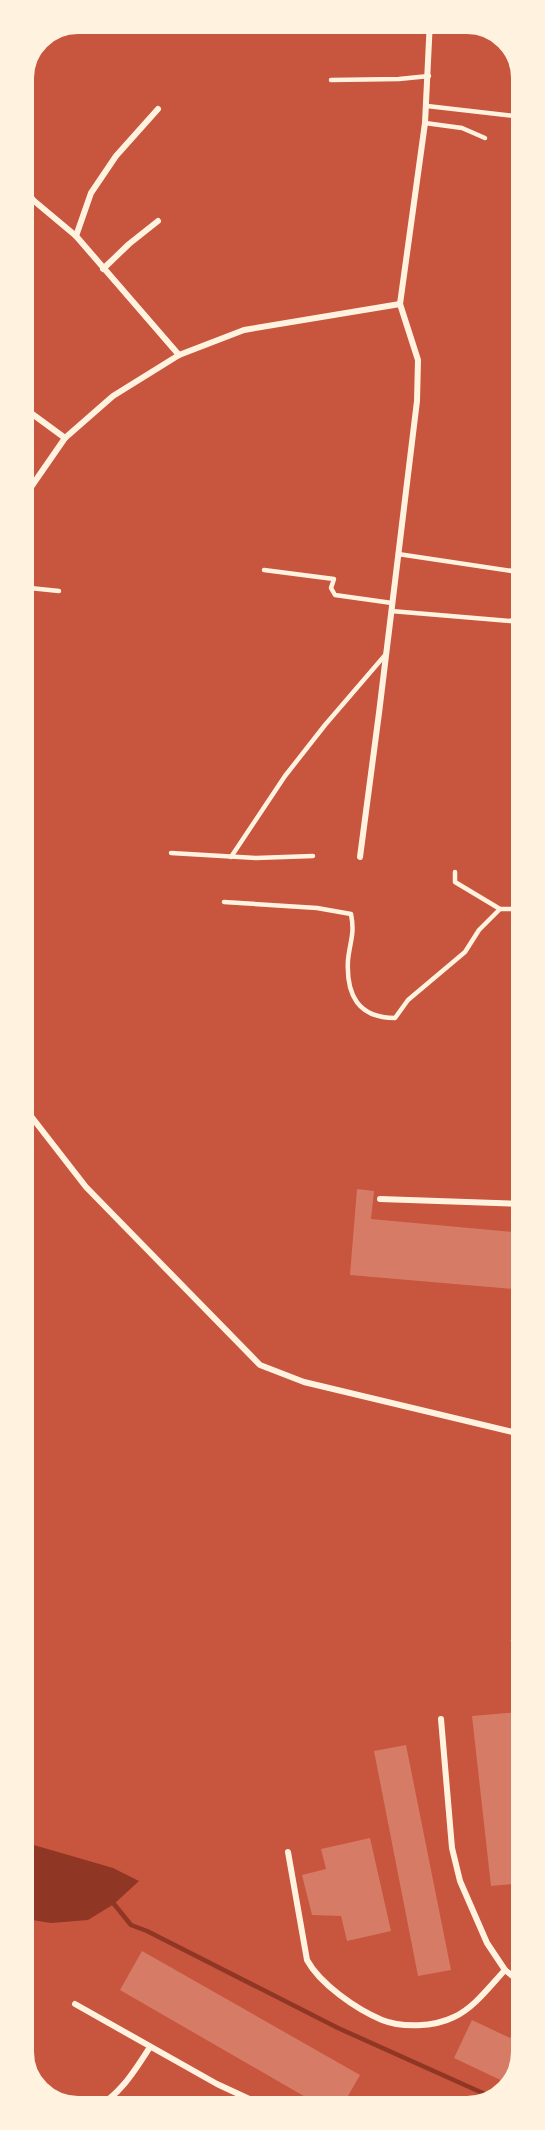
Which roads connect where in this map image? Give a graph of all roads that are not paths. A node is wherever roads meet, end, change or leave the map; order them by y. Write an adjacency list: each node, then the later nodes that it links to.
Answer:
1 (430, 30): 2 (street)
2 (429, 76): 3 (lane); 4 (street)
3 (331, 80)
4 (427, 106): 6 (lane); 7 (street)
5 (158, 109): 11 (street)
6 (515, 116)
7 (425, 123): 8 (lane); 13 (street)
8 (484, 138)
9 (30, 196): 11 (street)
10 (158, 221): 12 (street)
11 (76, 236): 12 (street)
12 (104, 269): 14 (street)
13 (400, 304): 14 (street); 18 (street)
14 (179, 355): 16 (street)
15 (30, 412): 16 (street)
16 (64, 438): 17 (street)
17 (30, 488)
18 (398, 554): 20 (lane); 23 (street)
19 (264, 570): 23 (lane)
20 (515, 571)
21 (30, 588): 22 (lane)
22 (59, 591)
23 (392, 603): 24 (street)
24 (391, 611): 25 (lane); 26 (street)
25 (515, 619)
26 (386, 653): 28 (lane); 30 (street)
27 (171, 853): 28 (lane)
28 (231, 856): 29 (lane)
29 (313, 856)
30 (360, 857)
31 (455, 872): 33 (lane)
32 (224, 902): 33 (lane)
33 (500, 909): 34 (lane)
34 (515, 909)
35 (30, 1115): 38 (street)
36 (380, 1199): 37 (street)
37 (515, 1204)
38 (515, 1433)
39 (441, 1719): 41 (street)
40 (288, 1852): 41 (street)
41 (505, 1970): 42 (street)
42 (515, 1978)
43 (75, 2004): 44 (street)
44 (150, 2047): 45 (street); 46 (street)
45 (110, 2100)
46 (251, 2100)

